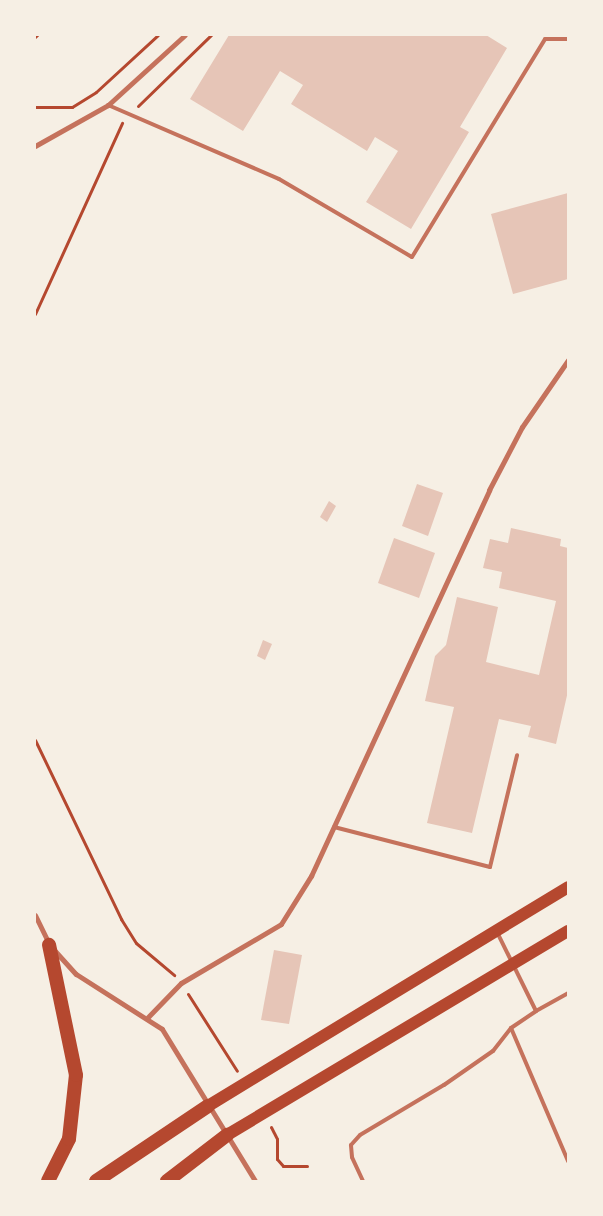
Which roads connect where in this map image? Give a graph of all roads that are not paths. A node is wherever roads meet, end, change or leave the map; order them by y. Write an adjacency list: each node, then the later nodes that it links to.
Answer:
1 (185, 35): 3 (street)
2 (568, 39): 3 (lane)
3 (108, 105): 4 (street)
4 (35, 146)
5 (568, 360): 7 (street)
6 (517, 755): 7 (lane)
7 (334, 827): 16 (street)
8 (568, 888): 10 (main road)
9 (35, 915): 12 (street)
10 (496, 930): 13 (lane); 18 (main road)
11 (568, 931): 13 (main road)
12 (49, 945): 16 (street); 21 (highway)
13 (513, 963): 15 (lane); 19 (main road)
14 (568, 993): 15 (lane)
15 (536, 1011): 17 (lane)
16 (148, 1018): 18 (street)
17 (511, 1028): 20 (lane); 25 (lane)
18 (208, 1106): 19 (street); 22 (highway)
19 (227, 1135): 23 (highway); 24 (street)
20 (568, 1161)
21 (48, 1181)
22 (96, 1181)
23 (167, 1181)
24 (255, 1181)
25 (363, 1181)

